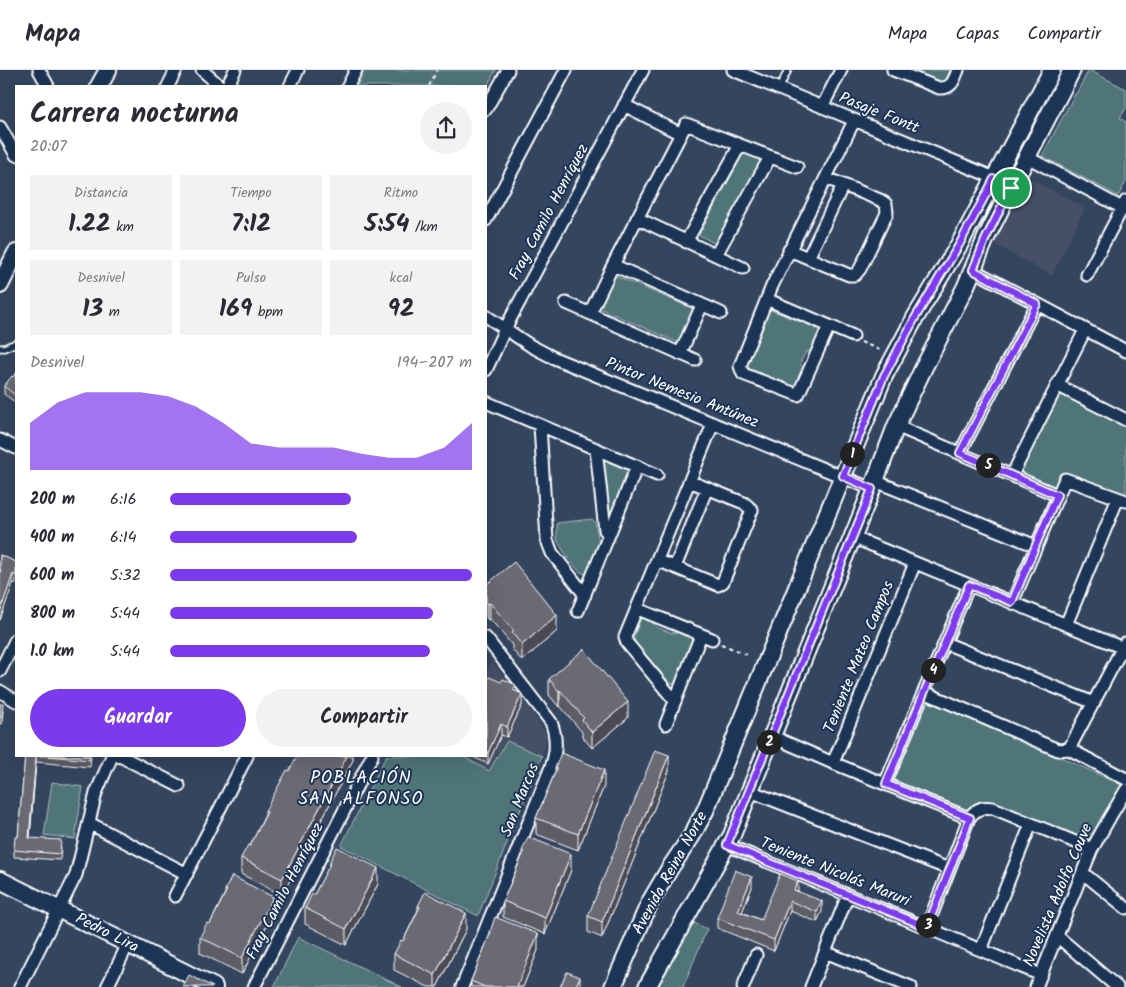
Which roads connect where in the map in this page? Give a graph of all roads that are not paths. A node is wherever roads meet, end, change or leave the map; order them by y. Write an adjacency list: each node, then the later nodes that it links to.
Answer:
1 (39, 70): 18 (street)
2 (108, 70): 19 (street)
3 (176, 70): 20 (street)
4 (202, 70): 21 (street)
5 (235, 70): 22 (street)
6 (298, 70): 23 (street)
7 (356, 70): 24 (street)
8 (508, 70): 27 (street)
9 (566, 70): 42 (street)
10 (643, 70): 26 (street, Fray Camilo Henríquez)
11 (733, 70): 25 (street, Pasaje Fontt)
12 (788, 70): 25 (lane)
13 (841, 70): 28 (street)
14 (893, 70): 15 (street)
15 (958, 70)
16 (1052, 70): 38 (street, Avenida Reina Norte)
17 (1072, 70): 35 (street)
18 (47, 85)
19 (100, 85)
20 (168, 85)
21 (219, 85)
22 (228, 85)
23 (290, 85)
24 (348, 85)
25 (779, 88): 28 (street, Pasaje Fontt)
26 (624, 105): 31 (street); 62 (street, Fray Camilo Henríquez)
27 (487, 107)
28 (822, 107): 29 (street, Pasaje Fontt)
29 (854, 121): 37 (street); 38 (street, Pasaje Fontt)
30 (0, 127): 33 (street)
31 (681, 134): 32 (street); 43 (street)
32 (740, 145): 34 (street); 44 (street)
33 (15, 153)
34 (770, 157): 36 (street); 47 (street)
35 (1027, 157): 40 (street); 41 (street)
36 (797, 167)
37 (826, 178): 39 (street); 45 (street)
38 (994, 179): 40 (street, Pasaje Fontt); 84 (street, Avenida Reina Norte)
39 (843, 185): 48 (street); 48 (street)
40 (1011, 188): 51 (street)
41 (1125, 206): 52 (street)
42 (487, 218)
43 (637, 218): 44 (street); 49 (street)
44 (686, 242): 47 (street)
45 (789, 250): 48 (street); 54 (street)
46 (15, 254): 53 (street)
47 (716, 255): 50 (street)
48 (808, 258)
49 (612, 265): 57 (street); 58 (street)
50 (744, 268)
51 (973, 270): 56 (street); 76 (street)
52 (1087, 275)
53 (0, 285)
54 (767, 298): 61 (street); 61 (street)
55 (566, 303): 58 (street)
56 (1037, 304): 63 (street); 80 (street)
57 (702, 305): 59 (street); 68 (street)
58 (590, 313): 68 (street)
59 (721, 313)
60 (487, 317): 62 (street, Pintor Nemesio Antúnez)
61 (829, 326): 64 (street)
62 (505, 329): 70 (street, Fray Camilo Henríquez); 74 (street, Pintor Nemesio Antúnez)
63 (1085, 330): 67 (street); 71 (street)
64 (853, 336)
65 (15, 343): 66 (lane)
66 (0, 348)
67 (1126, 351)
68 (680, 354): 69 (street)
69 (695, 360)
70 (487, 368)
71 (1057, 384): 73 (street); 83 (street)
72 (487, 402): 75 (street)
73 (1126, 420)
74 (713, 424): 84 (street, Pintor Nemesio Antúnez); 85 (street)
75 (540, 425): 79 (street); 97 (street)
76 (896, 426): 80 (street); 86 (street)
77 (0, 440): 78 (street)
78 (15, 448)
79 (596, 449): 81 (street); 90 (street)
80 (960, 453): 83 (street)
81 (637, 466): 82 (street); 90 (street)
82 (657, 475)
83 (1012, 475): 88 (street)
84 (843, 476): 86 (street, Pintor Nemesio Antúnez); 150 (street, Avenida Reina Norte)
85 (690, 481): 87 (street); 93 (street)
86 (874, 485): 91 (street); 92 (street, Pintor Nemesio Antúnez)
87 (707, 488): 95 (street); 95 (street)
88 (1057, 495): 89 (street); 92 (street)
89 (1122, 499): 101 (street)
90 (609, 535): 97 (street)
91 (852, 537): 94 (street); 113 (street)
92 (1036, 546): 98 (street)
93 (657, 560): 95 (street); 99 (street)
94 (915, 563): 96 (street); 119 (street, Teniente Mateo Campos)
95 (674, 567)
96 (969, 585): 98 (street); 104 (street)
97 (585, 595): 100 (street)
98 (1012, 602): 101 (street)
99 (638, 607): 110 (street); 110 (street)
100 (578, 611)
101 (1066, 625): 105 (street)
102 (487, 639): 149 (street, San Marcos)
103 (15, 641): 106 (street)
104 (945, 643): 108 (street); 111 (street)
105 (1124, 645): 111 (street)
106 (0, 671)
107 (0, 691): 109 (street)
108 (924, 692): 114 (street); 121 (street)
109 (15, 700)
110 (675, 701): 112 (street)
111 (1094, 703): 114 (street)
112 (666, 724)
113 (771, 736): 119 (street); 124 (street)
114 (1069, 750): 120 (street)
115 (112, 757): 126 (street)
116 (122, 757): 122 (street)
117 (246, 757): 132 (street)
118 (371, 757): 148 (street, Fray Camilo Henríquez)
119 (833, 763): 121 (street)
120 (1126, 779)
121 (886, 784): 125 (street)
122 (179, 786)
123 (1126, 790): 129 (street, Novelista Adolfo Couve)
124 (750, 791): 128 (street); 130 (street)
125 (970, 818): 127 (street); 130 (street)
126 (89, 823): 132 (street); 137 (street)
127 (1031, 824): 129 (street); 141 (street)
128 (727, 845): 134 (street, Teniente Nicolás Maruri); 151 (street)
129 (1092, 849): 131 (street, Novelista Adolfo Couve)
130 (949, 870): 138 (street)
131 (1083, 873): 136 (street); 139 (street, Novelista Adolfo Couve)
132 (187, 874): 135 (street)
133 (2, 884): 137 (street, Pedro Lira)
134 (848, 895): 138 (street, Teniente Nicolás Maruri); 142 (street)
135 (175, 896)
136 (1126, 908)
137 (59, 909): 140 (street, Pedro Lira); 145 (street)
138 (927, 927): 141 (street, Teniente Nicolás Maruri)
139 (1057, 936): 144 (street, Novelista Adolfo Couve); 156 (street)
140 (128, 944): 146 (street); 147 (street, Pedro Lira)
141 (981, 950): 144 (street, Teniente Nicolás Maruri)
142 (824, 952): 153 (street); 154 (street)
143 (756, 955): 152 (street)
144 (1042, 975): 155 (street, Novelista Adolfo Couve)
145 (20, 987)
146 (107, 987)
147 (214, 987)
148 (254, 987)
149 (462, 987)
150 (613, 987)
151 (647, 987)
152 (743, 987)
153 (811, 987)
154 (911, 987)
155 (1036, 987)
156 (1116, 987)

